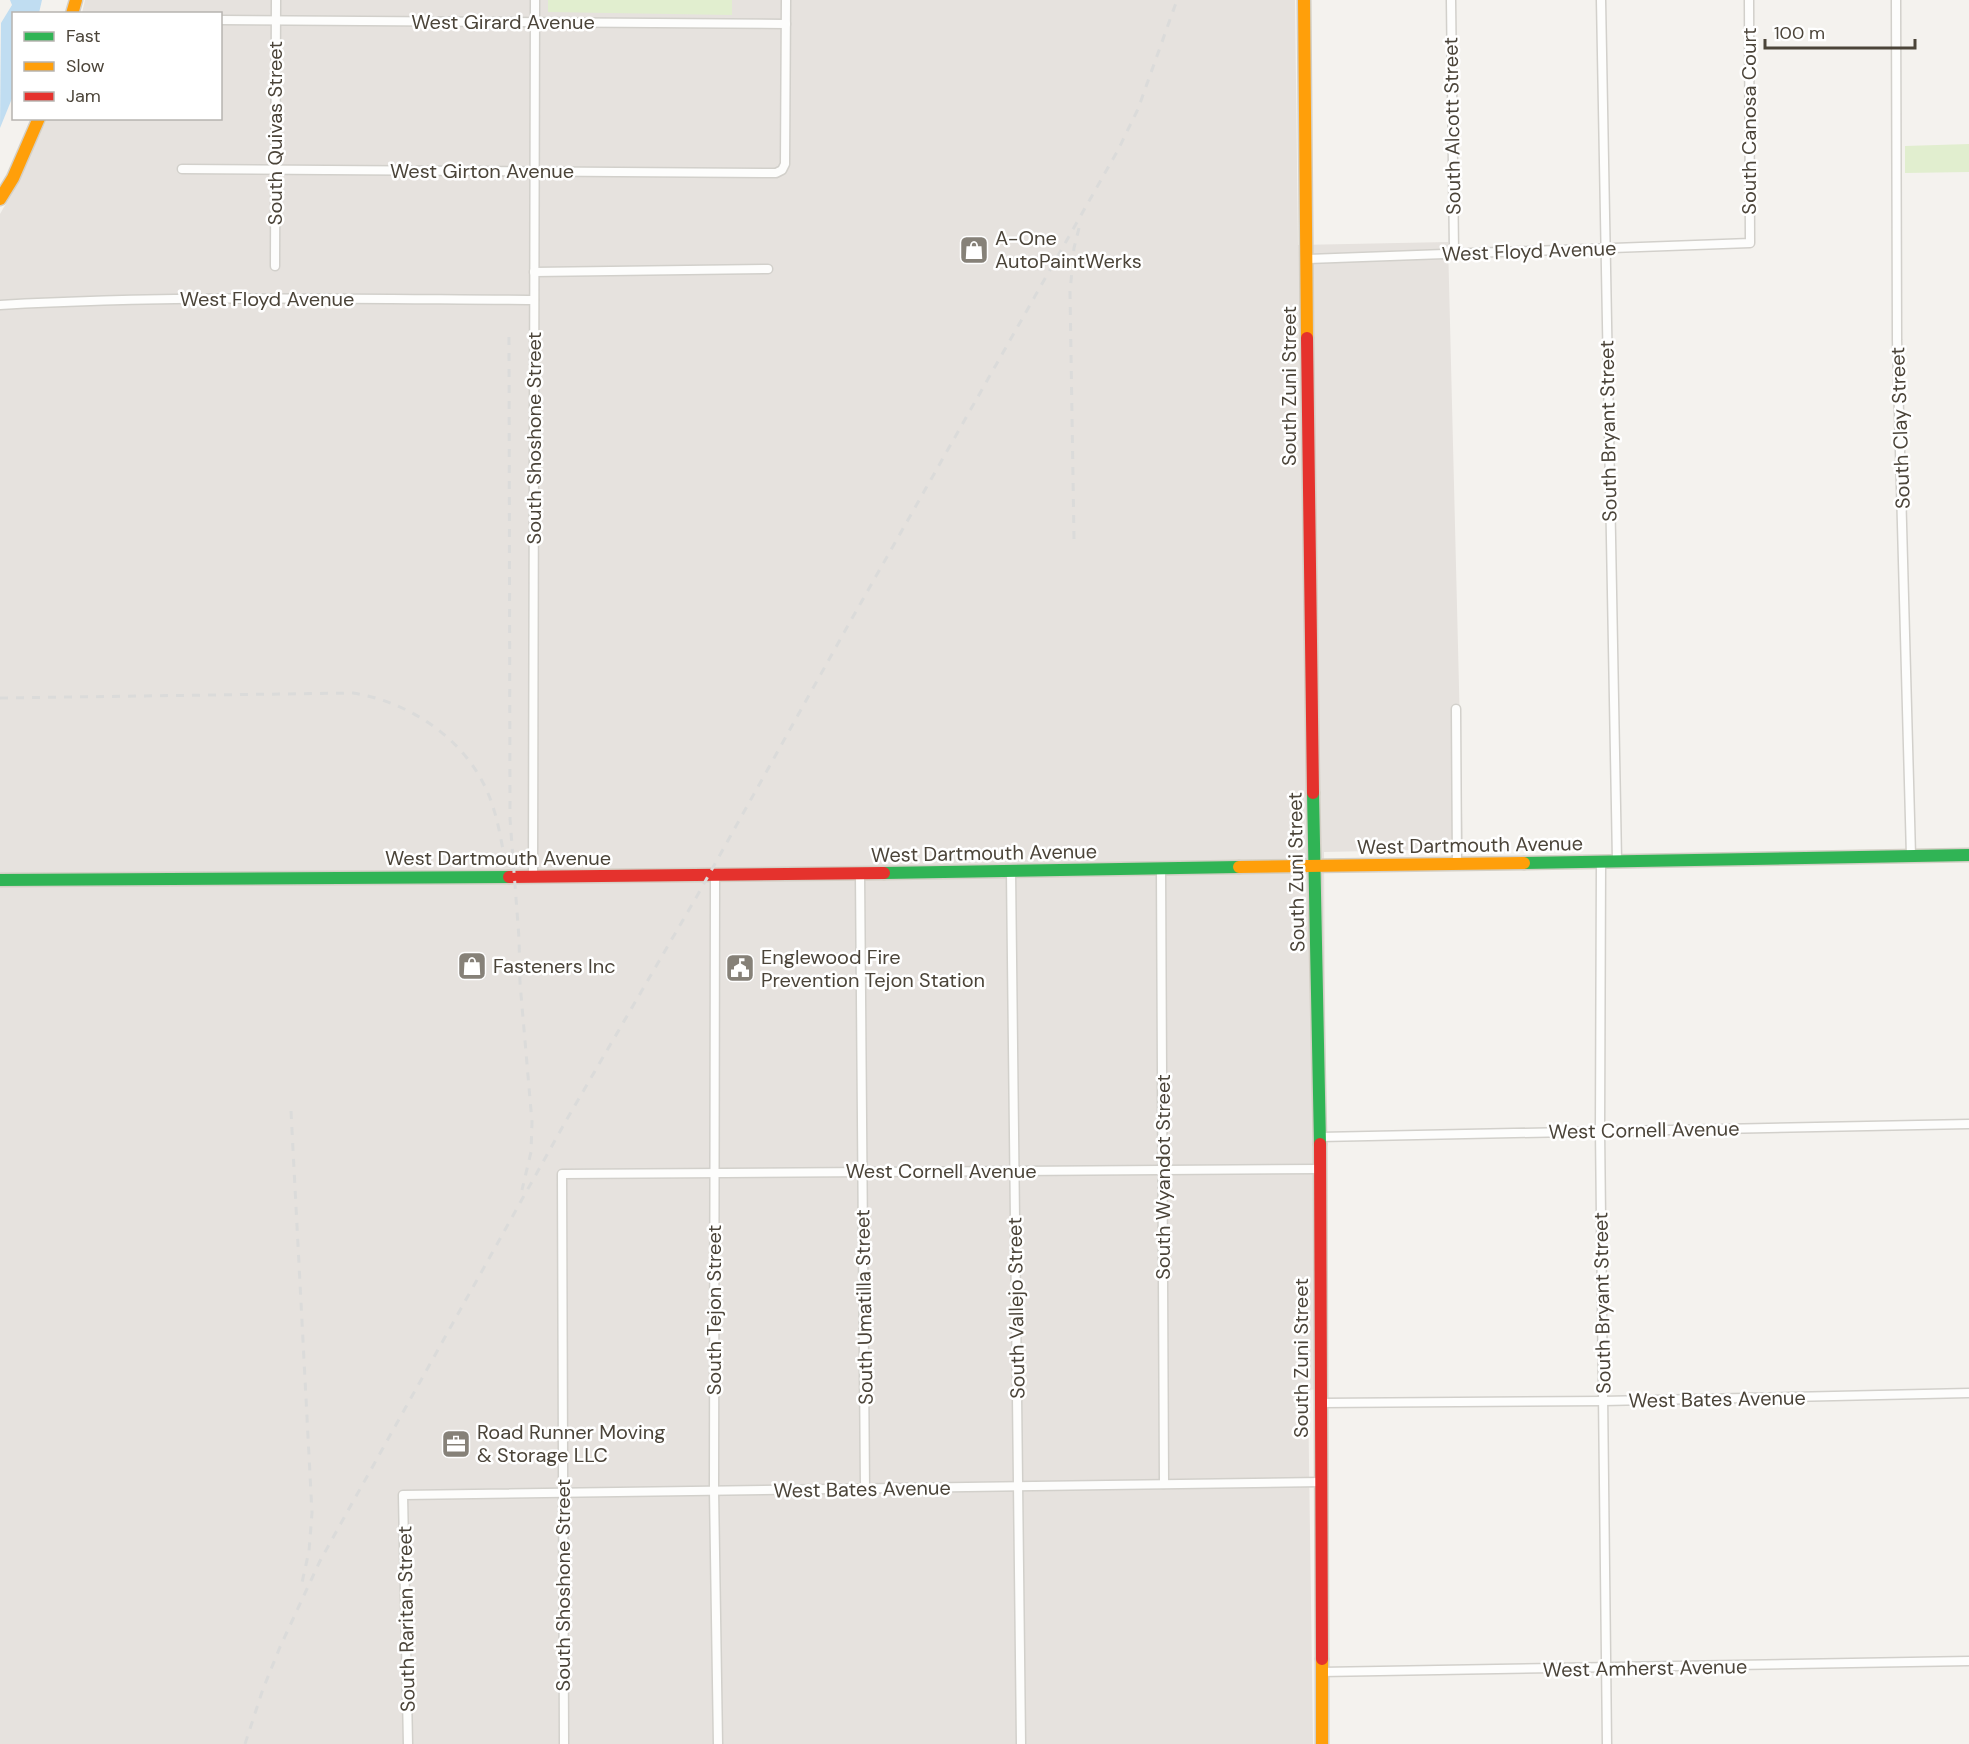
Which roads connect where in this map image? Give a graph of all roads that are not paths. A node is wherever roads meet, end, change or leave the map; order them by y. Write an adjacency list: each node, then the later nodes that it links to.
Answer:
1 (276, 0): 10 (street, South Quivas Street)
2 (535, 0): 11 (street, South Shoshone Street)
3 (786, 0): 12 (street)
4 (1304, 0): 21 (main road, South Zuni Street)
5 (1451, 0): 20 (street, South Alcott Street)
6 (1601, 0): 19 (street, South Bryant Street)
7 (1749, 0): 18 (street, South Canosa Court)
8 (1896, 0): 29 (street, South Clay Street)
9 (222, 20): 10 (street, West Girard Avenue)
10 (276, 20): 11 (street, West Girard Avenue); 15 (street, South Quivas Street)
11 (535, 23): 12 (street, West Girard Avenue); 16 (street, South Shoshone Street)
12 (786, 24): 16 (street, West Girton Avenue)
13 (38, 120): 17 (main road)
14 (182, 169): 15 (street, West Girton Avenue)
15 (275, 169): 16 (street, West Girton Avenue); 22 (street, South Quivas Street)
16 (535, 172): 24 (street, South Shoshone Street)
17 (0, 199)
18 (1750, 243): 19 (street, West Floyd Avenue)
19 (1605, 249): 20 (street, West Floyd Avenue); 30 (street, South Bryant Street)
20 (1454, 252): 21 (street, West Floyd Avenue)
21 (1308, 259): 33 (main road, South Zuni Street)
22 (275, 266)
23 (768, 269): 24 (street)
24 (534, 272): 25 (street, South Shoshone Street)
25 (534, 300): 26 (street, West Floyd Avenue); 38 (street, South Shoshone Street)
26 (0, 305)
27 (1456, 709): 32 (street)
28 (1969, 855): 29 (main road, West Dartmouth Avenue)
29 (1911, 856): 30 (main road, West Dartmouth Avenue)
30 (1617, 861): 31 (main road, West Dartmouth Avenue)
31 (1601, 862): 32 (main road, West Dartmouth Avenue); 41 (street, South Bryant Street)
32 (1457, 864): 33 (main road, West Dartmouth Avenue)
33 (1316, 867): 34 (main road, West Dartmouth Avenue); 42 (main road, South Zuni Street)
34 (1161, 870): 35 (main road, West Dartmouth Avenue); 44 (street, South Wyandot Street)
35 (1011, 872): 36 (main road, West Dartmouth Avenue); 45 (street, South Vallejo Street)
36 (860, 874): 37 (main road, West Dartmouth Avenue); 46 (street, South Umatilla Street)
37 (716, 876): 38 (main road, West Dartmouth Avenue); 47 (street, South Tejon Street)
38 (533, 877): 39 (main road, West Dartmouth Avenue)
39 (0, 880)
40 (1969, 1124): 41 (street, West Cornell Avenue)
41 (1600, 1130): 42 (street, West Cornell Avenue); 50 (street, South Bryant Street)
42 (1320, 1137): 43 (main road, South Zuni Street)
43 (1320, 1169): 44 (street, West Cornell Avenue); 51 (main road, South Zuni Street)
44 (1163, 1170): 45 (street, West Cornell Avenue); 53 (street, South Wyandot Street)
45 (1015, 1171): 46 (street, West Cornell Avenue); 54 (street, South Vallejo Street)
46 (862, 1172): 47 (street, West Cornell Avenue); 55 (street, South Umatilla Street)
47 (714, 1173): 48 (street, West Cornell Avenue); 56 (street, South Tejon Street)
48 (562, 1174): 57 (street, South Shoshone Street)
49 (1969, 1394): 50 (street, West Bates Avenue)
50 (1603, 1401): 51 (street, West Bates Avenue); 60 (street, South Bryant Street)
51 (1321, 1403): 52 (main road, South Zuni Street)
52 (1320, 1482): 53 (street, West Bates Avenue); 61 (main road, South Zuni Street)
53 (1164, 1484): 54 (street, West Bates Avenue)
54 (1018, 1486): 55 (street, West Bates Avenue); 65 (street, South Vallejo Street)
55 (865, 1488): 56 (street, West Bates Avenue)
56 (714, 1491): 57 (street, West Bates Avenue); 64 (street, South Tejon Street)
57 (563, 1493): 58 (street, West Bates Avenue); 63 (street, South Shoshone Street)
58 (403, 1495): 62 (street, South Raritan Street)
59 (1969, 1661): 60 (street, West Amherst Avenue)
60 (1607, 1668): 61 (street, West Amherst Avenue); 67 (street, South Bryant Street)
61 (1321, 1672): 66 (main road, South Zuni Street)
62 (408, 1744)
63 (564, 1744)
64 (718, 1744)
65 (1021, 1744)
66 (1322, 1744)
67 (1607, 1744)

